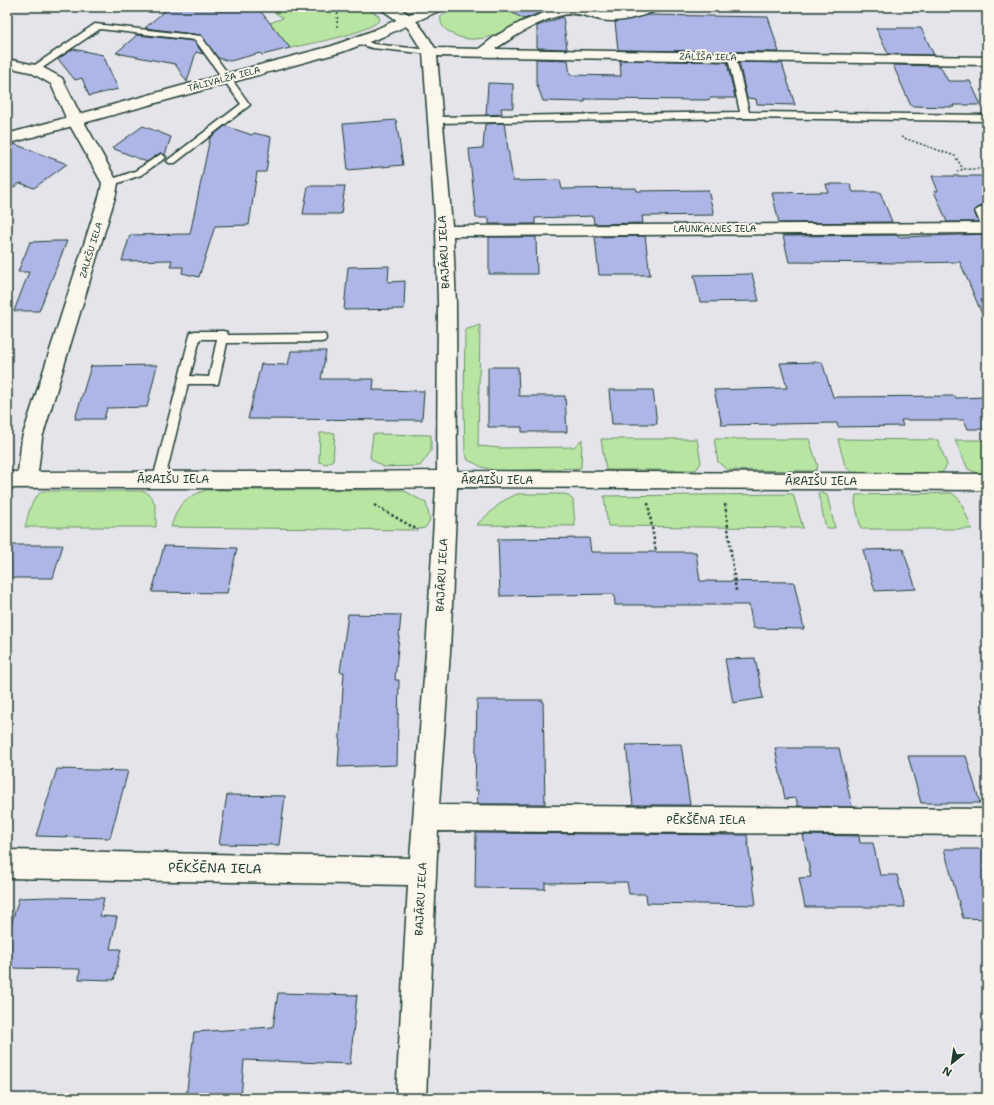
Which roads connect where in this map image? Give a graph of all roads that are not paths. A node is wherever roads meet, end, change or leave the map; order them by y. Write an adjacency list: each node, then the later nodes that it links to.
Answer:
1 (385, 7): 4 (street, BAJĀRU IELA)
2 (436, 7): 4 (street, TĀLIVALŽA IELA)
3 (654, 7): 7 (street)
4 (408, 20): 5 (street, TĀLIVALŽA IELA); 6 (street, BAJĀRU IELA)
5 (359, 41): 6 (lane); 12 (street, TĀLIVALŽA IELA)
6 (430, 52): 7 (street, ZĀLĪŠA IELA); 16 (street, BAJĀRU IELA)
7 (482, 53): 8 (street, ZĀLĪŠA IELA)
8 (732, 58): 9 (street, ZĀLĪŠA IELA); 13 (lane)
9 (987, 61)
10 (7, 63): 11 (street)
11 (36, 69): 12 (lane); 15 (street)
12 (226, 78): 15 (street, TĀLIVALŽA IELA); 19 (lane)
13 (745, 115): 14 (lane); 16 (lane)
14 (987, 118)
15 (75, 120): 17 (street, TĀLIVALŽA IELA); 20 (street)
16 (436, 120): 23 (street, BAJĀRU IELA)
17 (7, 139)
18 (161, 157): 20 (lane)
19 (172, 161)
20 (110, 183): 29 (street, ZALKŠU IELA)
21 (987, 212): 22 (lane)
22 (987, 227): 23 (street, LAUNKALNES IELA)
23 (444, 231): 28 (street, BAJĀRU IELA)
24 (321, 338): 25 (lane)
25 (222, 339): 26 (lane); 26 (lane)
26 (184, 380): 27 (lane)
27 (159, 479): 28 (street, ĀRAIŠU IELA); 29 (street, ĀRAIŠU IELA)
28 (447, 479): 30 (street, ĀRAIŠU IELA); 31 (street, BAJĀRU IELA)
29 (17, 480)
30 (987, 482)
31 (425, 818): 32 (street, PĒKŠĒNA IELA); 34 (street, BAJĀRU IELA)
32 (987, 822)
33 (7, 864): 34 (street, PĒKŠĒNA IELA)
34 (422, 872): 35 (street, BAJĀRU IELA)
35 (411, 1098)

